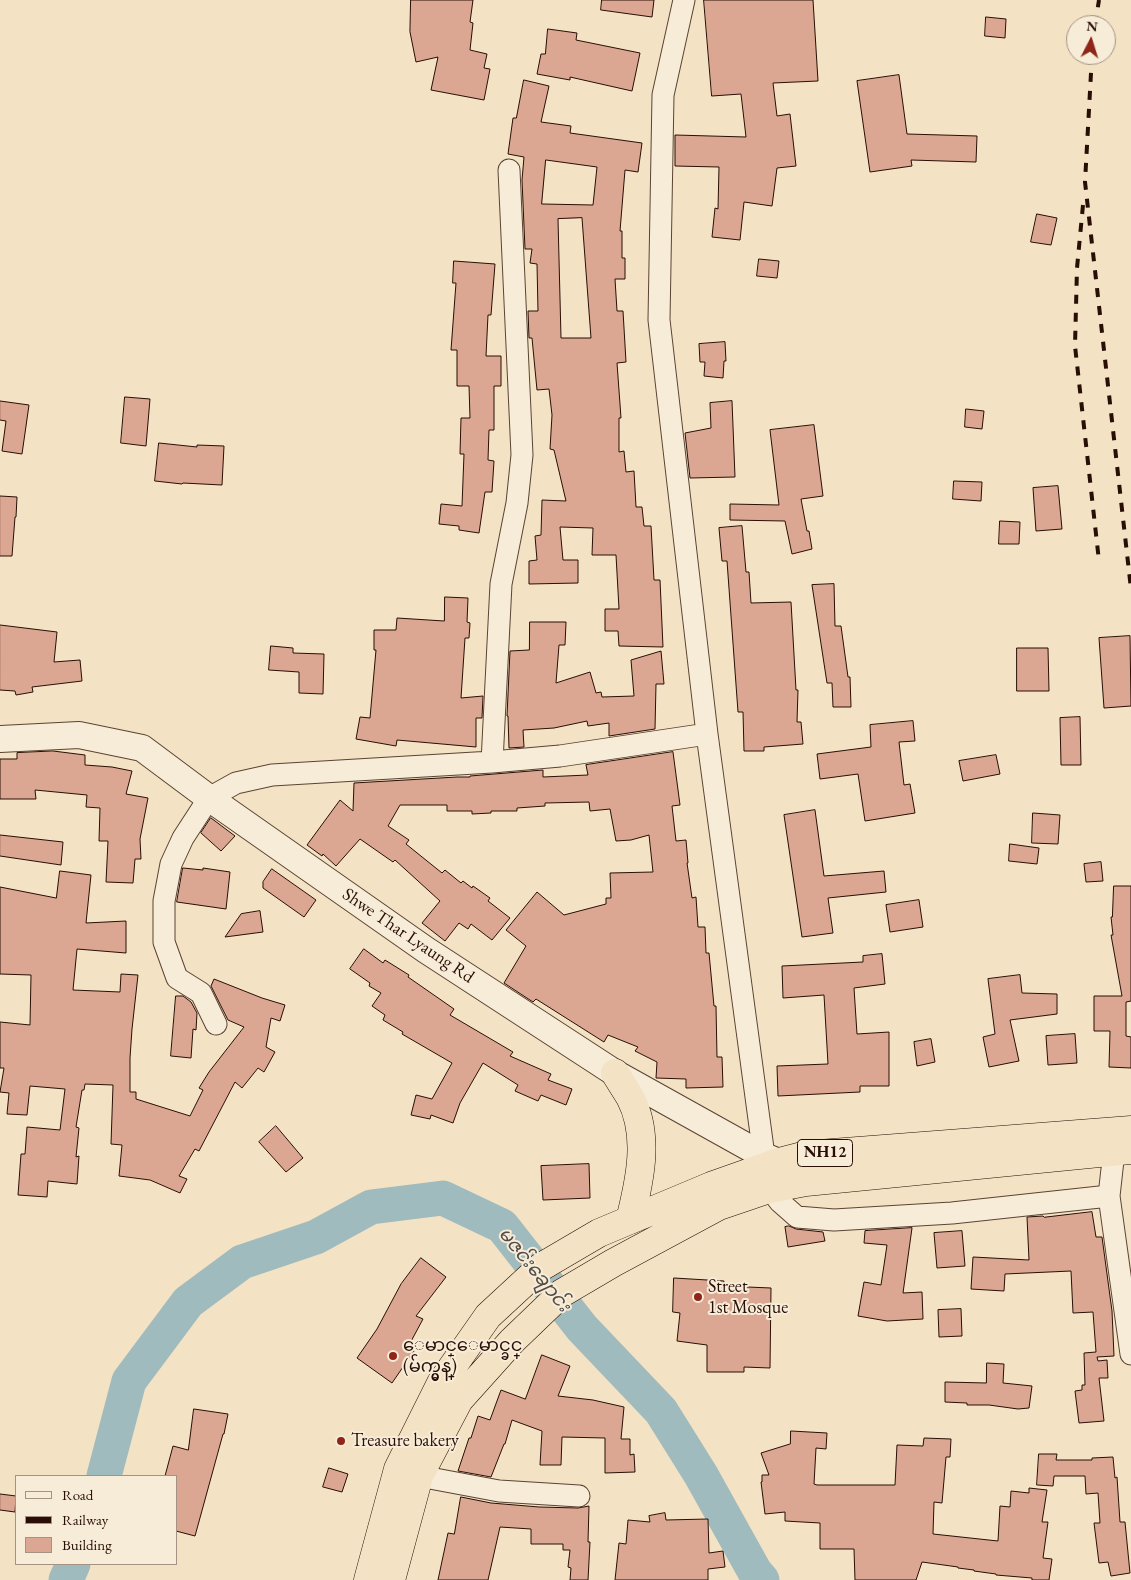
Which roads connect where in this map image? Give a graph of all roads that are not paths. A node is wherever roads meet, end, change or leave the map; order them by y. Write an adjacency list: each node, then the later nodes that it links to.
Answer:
1 (684, 0): 3 (street)
2 (509, 170): 5 (street)
3 (706, 734): 5 (street); 11 (street)
4 (0, 740): 6 (street, Shwe Thar Lyaung Rd)
5 (492, 762): 6 (street)
6 (209, 798): 7 (street); 8 (street, Shwe Thar Lyaung Rd)
7 (216, 1024)
8 (615, 1074): 11 (street, Shwe Thar Lyaung Rd); 13 (highway)
9 (1131, 1130): 11 (highway, NH12)
10 (1123, 1150): 11 (highway, NH12); 12 (street)
11 (767, 1169): 12 (street); 13 (highway, NH12); 15 (highway, NH12)
12 (1109, 1196): 14 (street)
13 (630, 1220): 17 (highway, NH12)
14 (1131, 1354)
15 (418, 1476): 16 (street); 18 (highway, NH12)
16 (579, 1496)
17 (368, 1580)
18 (391, 1580)

